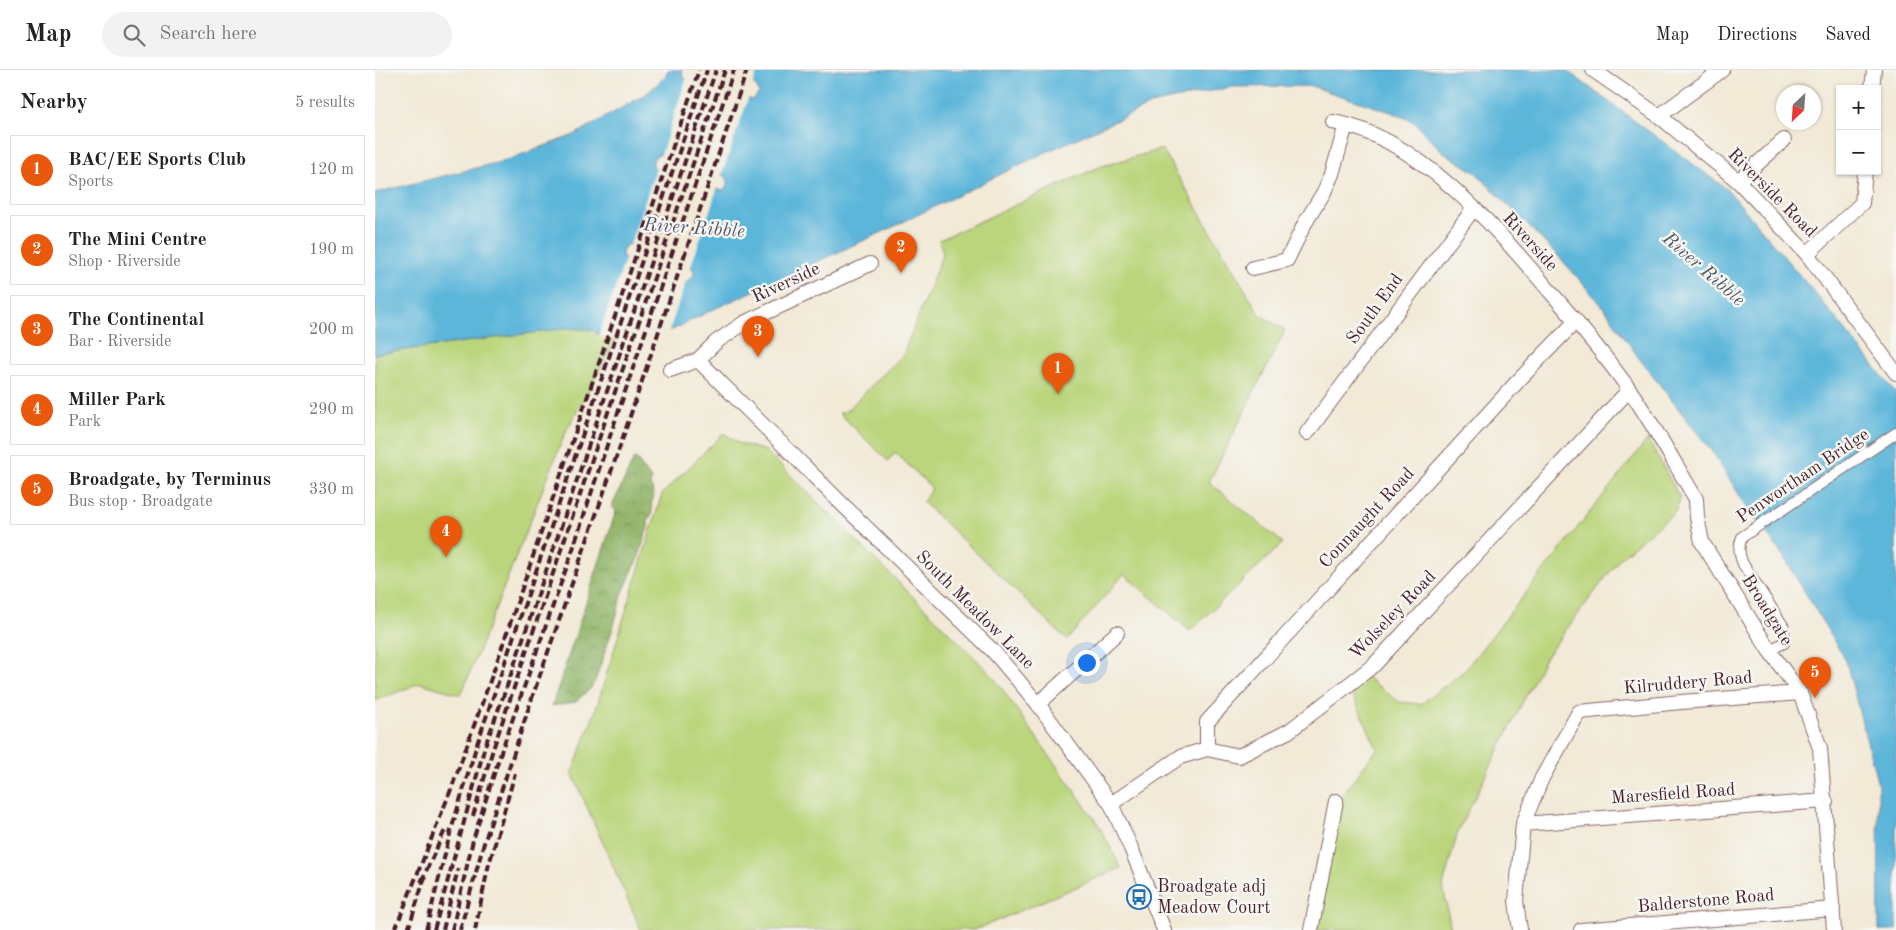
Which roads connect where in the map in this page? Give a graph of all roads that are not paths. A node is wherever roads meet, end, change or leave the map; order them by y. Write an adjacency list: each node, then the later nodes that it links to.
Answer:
1 (1593, 70): 5 (street, Riverside Road)
2 (1722, 70): 5 (street)
3 (1874, 70): 4 (street)
4 (1873, 85)
5 (1659, 116): 8 (street, Riverside Road)
6 (1784, 140): 8 (street)
7 (1865, 175): 10 (street)
8 (1738, 181): 10 (street, Riverside Road)
9 (1474, 208): 12 (street, Riverside); 13 (street, Riverside); 18 (street, South End)
10 (1807, 254): 16 (street, Riverside Road)
11 (870, 264): 14 (street, Riverside)
12 (1253, 268)
13 (1576, 321): 17 (street, Riverside); 25 (street, Connaught Road)
14 (697, 360): 15 (street, Riverside); 24 (street, South Meadow Lane)
15 (670, 370)
16 (1896, 372)
17 (1629, 390): 20 (street, Riverside); 25 (street, Wolseley Road)
18 (1307, 433)
19 (1896, 433): 22 (street, Penwortham Bridge)
20 (1657, 436): 22 (street, Broadgate)
21 (1117, 633): 24 (street)
22 (1769, 650): 23 (street, Broadgate)
23 (1800, 693): 27 (street, Broadgate); 29 (street, Kilruddery Road)
24 (1038, 704): 28 (street, South Meadow Lane)
25 (1207, 749): 28 (street, Wolseley Road)
26 (1336, 801): 32 (street)
27 (1826, 801): 29 (street, Maresfield Road); 30 (street, Broadgate)
28 (1111, 804): 31 (street, South Meadow Lane)
29 (1523, 824): 33 (street)
30 (1833, 909): 34 (street, Balderstone Road); 35 (street, Broadgate)
31 (1164, 930)
32 (1311, 930)
33 (1520, 930)
34 (1581, 930)
35 (1835, 930)

